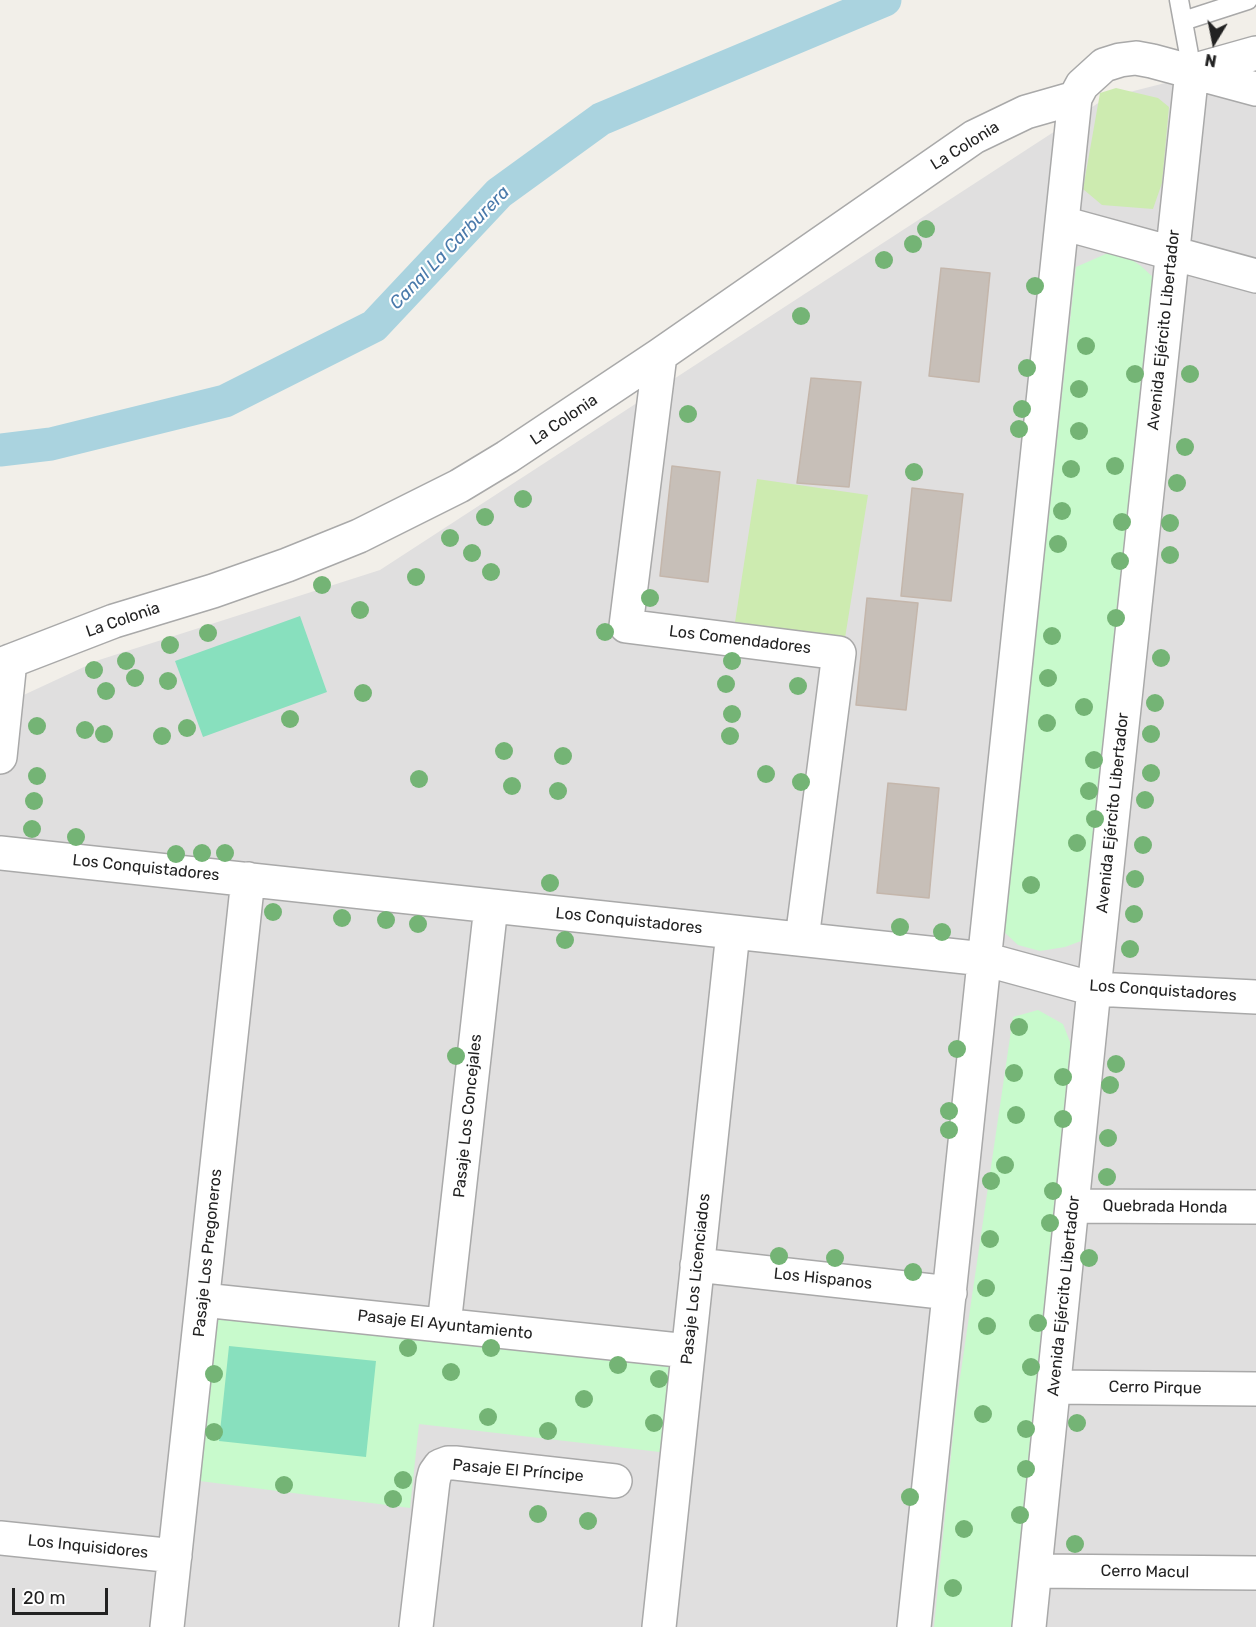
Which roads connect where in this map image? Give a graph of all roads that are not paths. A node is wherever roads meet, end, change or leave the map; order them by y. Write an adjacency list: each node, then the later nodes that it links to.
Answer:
1 (1179, 0): 3 (lane, Avenida Ejército Libertador)
2 (1248, 0): 3 (lane)
3 (1183, 21): 5 (lane, Avenida Ejército Libertador)
4 (1256, 53): 5 (street)
5 (1192, 71): 6 (street); 7 (street); 9 (street, Avenida Ejército Libertador)
6 (1256, 89)
7 (1075, 98): 8 (street); 11 (street, La Colonia)
8 (1062, 223): 9 (street); 19 (street)
9 (1172, 253): 10 (street); 20 (street, Avenida Ejército Libertador)
10 (1256, 276)
11 (660, 355): 12 (street, La Colonia); 18 (street, Los Comendadores)
12 (5, 663): 13 (street, La Colonia)
13 (0, 756)
14 (0, 853): 15 (street, Los Conquistadores)
15 (248, 879): 16 (street, Los Conquistadores); 26 (street, Pasaje Los Pregoneros)
16 (491, 906): 17 (street, Los Conquistadores); 27 (street, Pasaje Los Concejales)
17 (733, 932): 18 (street, Los Conquistadores); 24 (street, Pasaje Los Licenciados)
18 (802, 939): 19 (street, Los Conquistadores)
19 (984, 959): 20 (street, Los Conquistadores); 25 (street)
20 (1094, 989): 21 (street, Los Conquistadores); 22 (street, Avenida Ejército Libertador)
21 (1256, 998)
22 (1073, 1206): 23 (street, Quebrada Honda); 29 (street, Avenida Ejército Libertador)
23 (1256, 1207)
24 (697, 1265): 25 (street, Los Hispanos); 28 (street, Pasaje Los Licenciados)
25 (950, 1293): 39 (street)
26 (202, 1300): 27 (street, Pasaje El Ayuntamiento); 33 (street, Pasaje Los Pregoneros)
27 (444, 1325): 28 (street, Pasaje El Ayuntamiento)
28 (688, 1351): 38 (street, Pasaje Los Licenciados)
29 (1054, 1387): 30 (street, Cerro Pirque); 34 (street, Avenida Ejército Libertador)
30 (1256, 1389)
31 (615, 1481): 37 (street, Pasaje El Príncipe)
32 (0, 1538): 33 (street, Los Inquisidores)
33 (175, 1556): 36 (street, Pasaje Los Pregoneros)
34 (1035, 1571): 35 (street, Cerro Macul); 40 (street, Avenida Ejército Libertador)
35 (1256, 1573)
36 (167, 1627)
37 (416, 1627)
38 (658, 1627)
39 (914, 1627)
40 (1029, 1627)

